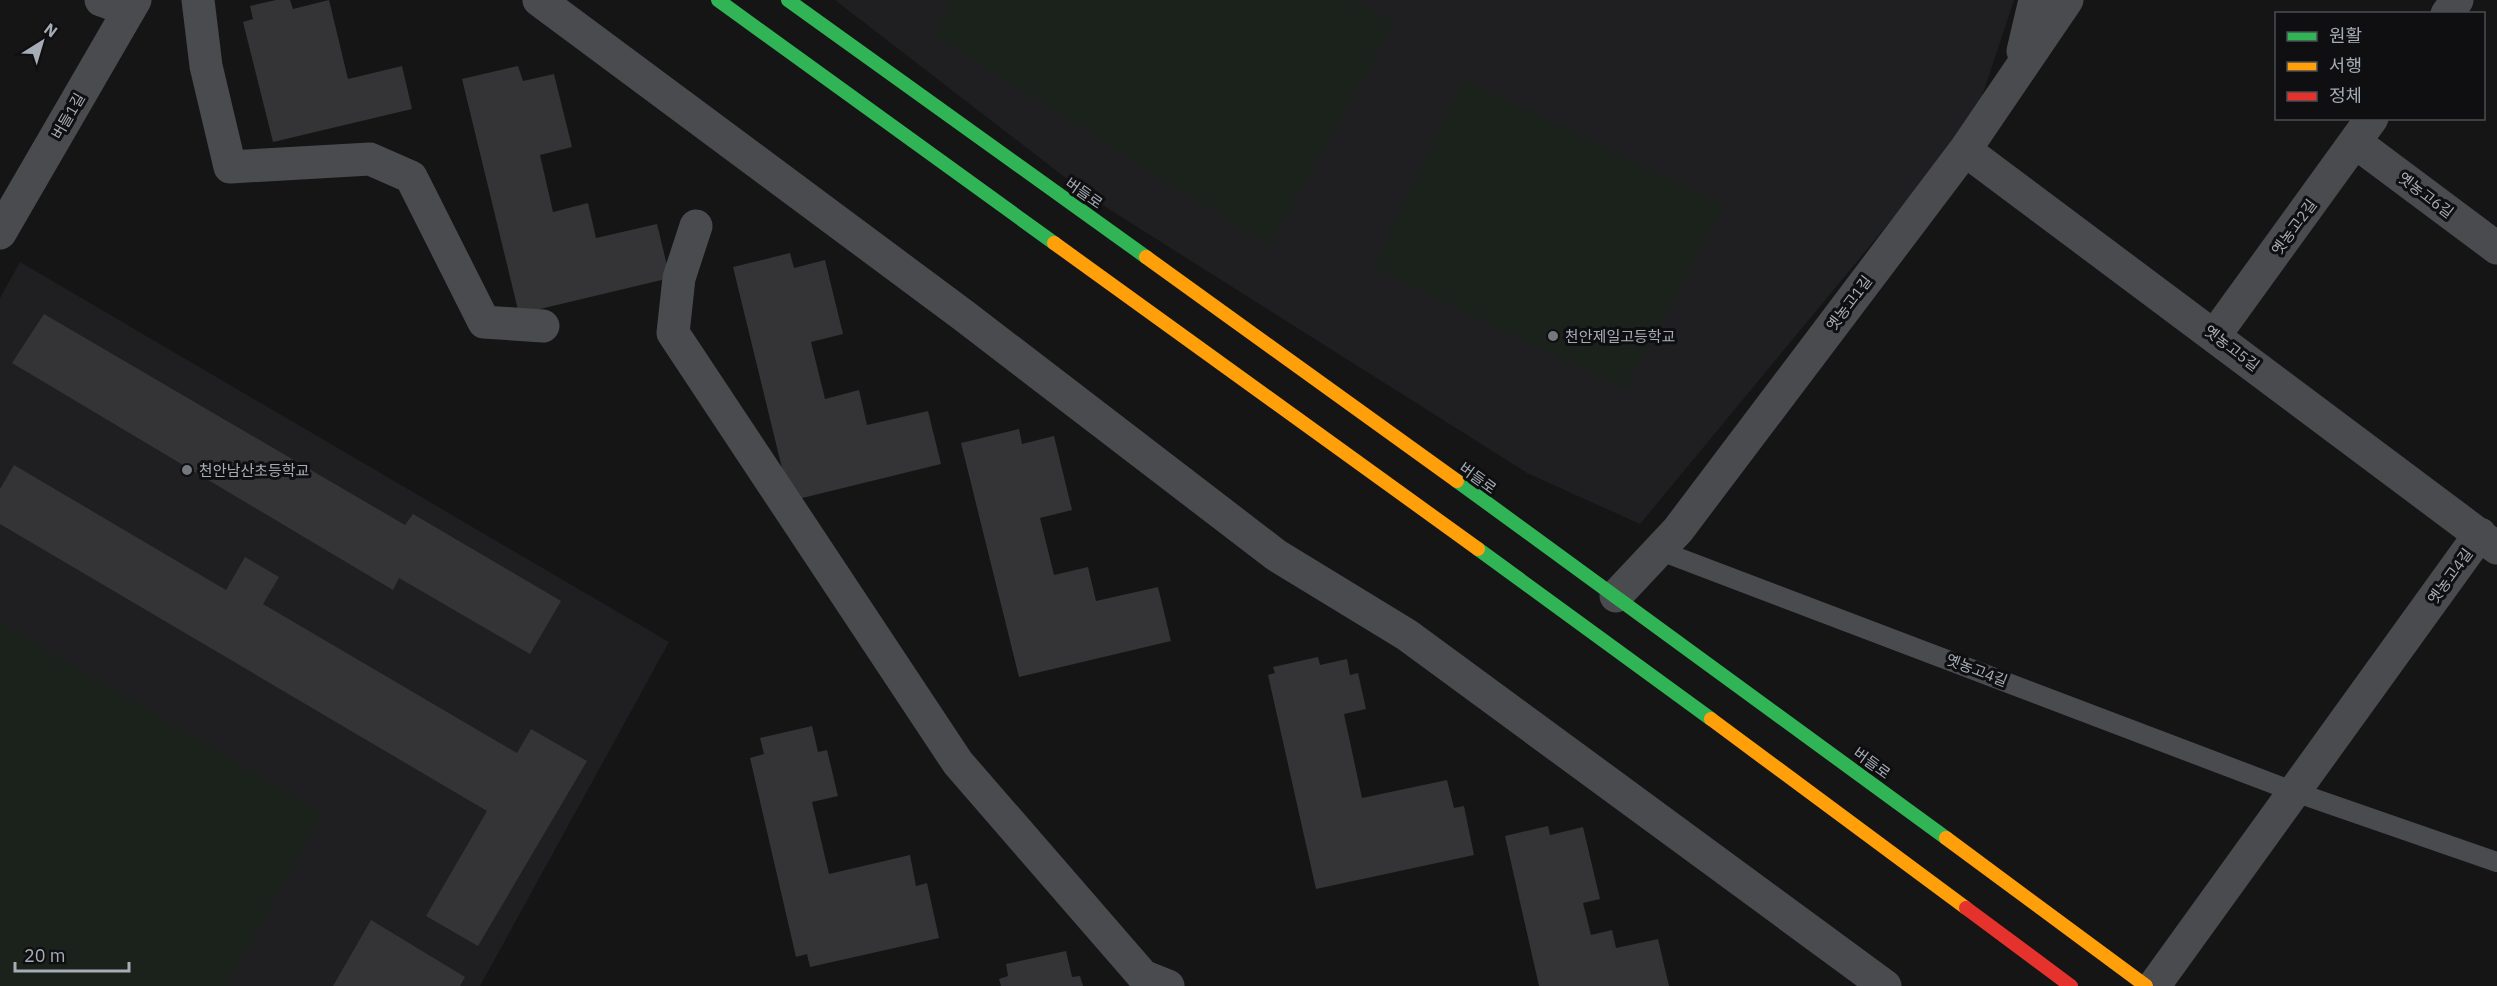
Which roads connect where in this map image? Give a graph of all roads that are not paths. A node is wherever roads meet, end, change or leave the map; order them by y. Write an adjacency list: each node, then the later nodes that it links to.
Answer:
1 (198, 0): 14 (street)
2 (539, 0): 22 (street)
3 (718, 0): 23 (street)
4 (789, 0): 18 (street, 버들로)
5 (2035, 0): 8 (street)
6 (2067, 0): 8 (street, 옛농고1길)
7 (122, 3): 12 (street, 버들1길)
8 (2018, 69): 10 (street, 옛농고1길)
9 (2363, 130): 13 (street, 옛농고6길); 15 (street, 옛농고2길)
10 (1965, 150): 15 (street, 옛농고5길); 17 (street, 옛농고1길)
11 (696, 226): 21 (street)
12 (0, 233)
13 (2497, 248)
14 (543, 326)
15 (2215, 335): 16 (street, 옛농고5길)
16 (2488, 541): 19 (street, 옛농고4길)
17 (1658, 550): 18 (street, 옛농고1길); 19 (lane, 옛농고4길)
18 (1616, 596): 24 (street, 버들로)
19 (2295, 792): 20 (lane, 옛농고4길); 25 (street, 옛농고4길)
20 (2497, 862)
21 (1168, 986)
22 (1885, 986)
23 (2071, 986)
24 (2146, 986)
25 (2154, 986)

